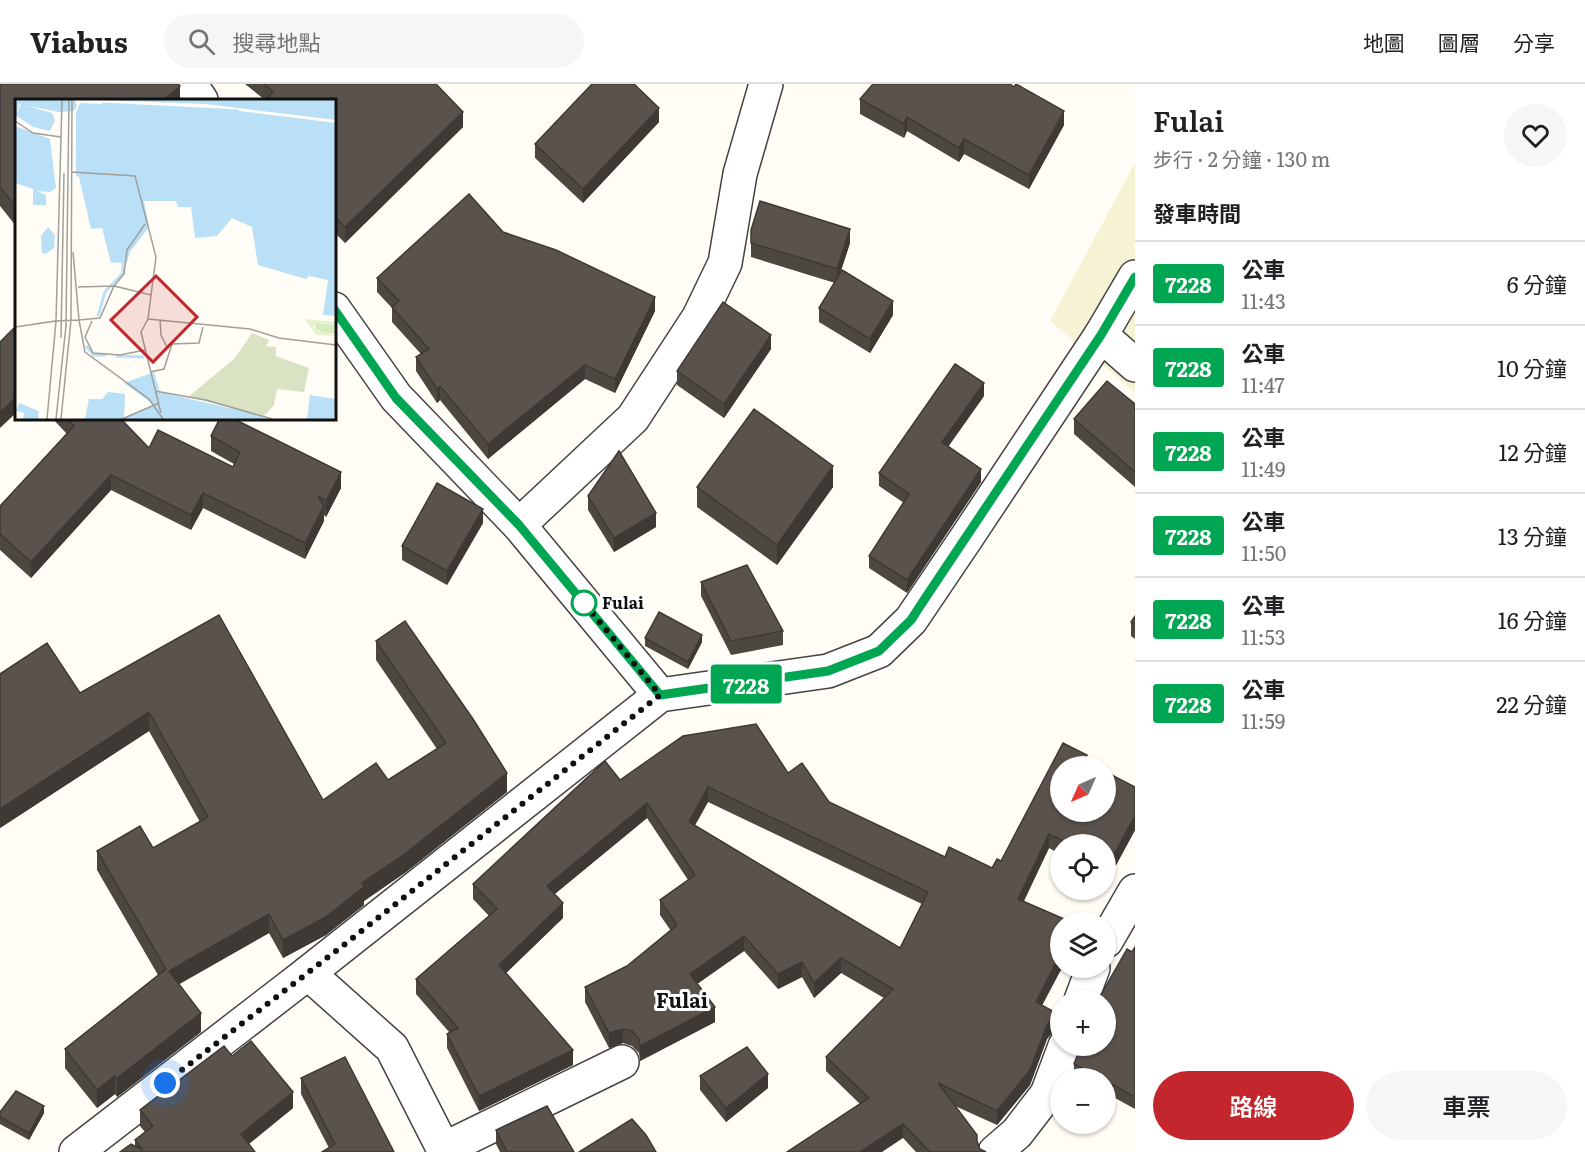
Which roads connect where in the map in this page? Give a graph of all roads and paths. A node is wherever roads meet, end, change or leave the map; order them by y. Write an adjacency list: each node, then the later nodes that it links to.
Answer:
1 (190, 84): 3 (street)
2 (766, 84): 8 (street)
3 (200, 99)
4 (1135, 277): 6 (street)
5 (336, 312): 8 (street)
6 (1101, 335): 7 (street); 9 (street)
7 (1135, 365)
8 (519, 525): 9 (street)
9 (660, 695): 12 (street)
10 (1135, 891): 11 (street)
11 (1116, 924)
12 (308, 973): 15 (street); 16 (street)
13 (1061, 1056): 17 (street)
14 (622, 1062): 15 (street)
15 (444, 1151)
16 (76, 1152)
17 (995, 1152)

